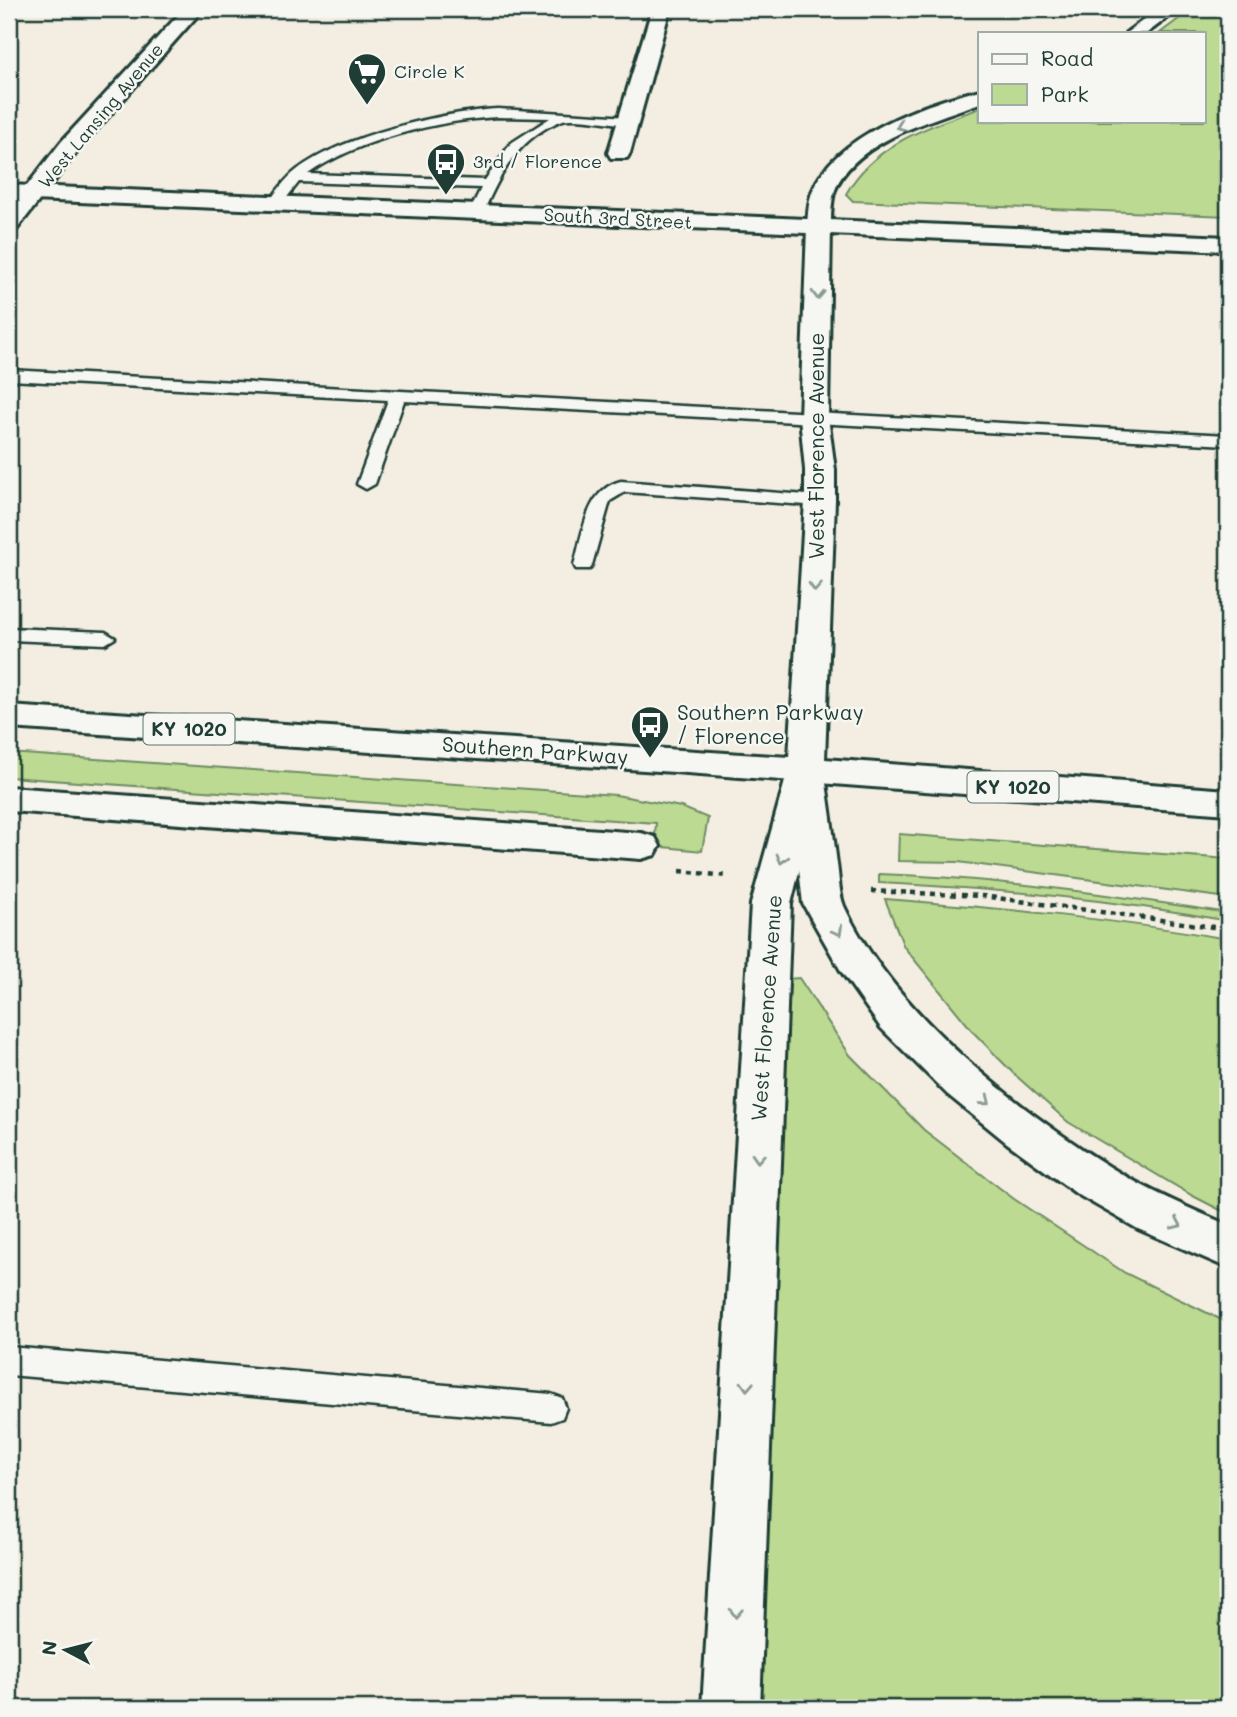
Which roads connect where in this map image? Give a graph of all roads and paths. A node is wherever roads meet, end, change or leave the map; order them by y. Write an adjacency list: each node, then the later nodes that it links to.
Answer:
1 (194, 9): 12 (main road, West Lansing Avenue)
2 (662, 9): 7 (main road)
3 (1170, 9): 4 (main road)
4 (1136, 32)
5 (978, 97): 16 (main road, West Florence Avenue, one-way to 16)
6 (563, 117): 7 (lane); 9 (lane); 10 (lane)
7 (629, 121): 8 (main road)
8 (620, 152)
9 (296, 178): 10 (lane); 13 (lane)
10 (488, 184): 14 (lane)
11 (9, 192): 12 (main road, South 3rd Street)
12 (35, 193): 13 (main road, South 3rd Street); 15 (main road, West Lansing Avenue)
13 (275, 203): 14 (main road, South 3rd Street)
14 (476, 213): 16 (main road, South 3rd Street)
15 (9, 224)
16 (819, 227): 17 (main road, South 3rd Street); 20 (main road, West Florence Avenue, one-way to 20)
17 (1228, 244)
18 (9, 375): 19 (lane)
19 (398, 396): 20 (lane); 22 (lane)
20 (814, 417): 21 (lane); 23 (main road, West Florence Avenue)
21 (1228, 440)
22 (366, 484)
23 (820, 501): 24 (lane); 28 (main road, West Florence Avenue, one-way to 28)
24 (583, 565)
25 (9, 634): 26 (lane)
26 (105, 638)
27 (9, 718): 28 (main road, Southern Parkway / KY 1020)
28 (806, 770): 30 (main road, Southern Parkway / KY 1020); 36 (main road, one-way to 36); 39 (main road, West Florence Avenue, one-way to 39)
29 (9, 799): 31 (main road)
30 (1228, 802)
31 (641, 846)
32 (674, 870): 33 (path)
33 (731, 876)
34 (884, 892): 35 (path)
35 (1228, 929)
36 (1228, 1247)
37 (9, 1361): 38 (lane)
38 (551, 1408)
39 (731, 1708)

